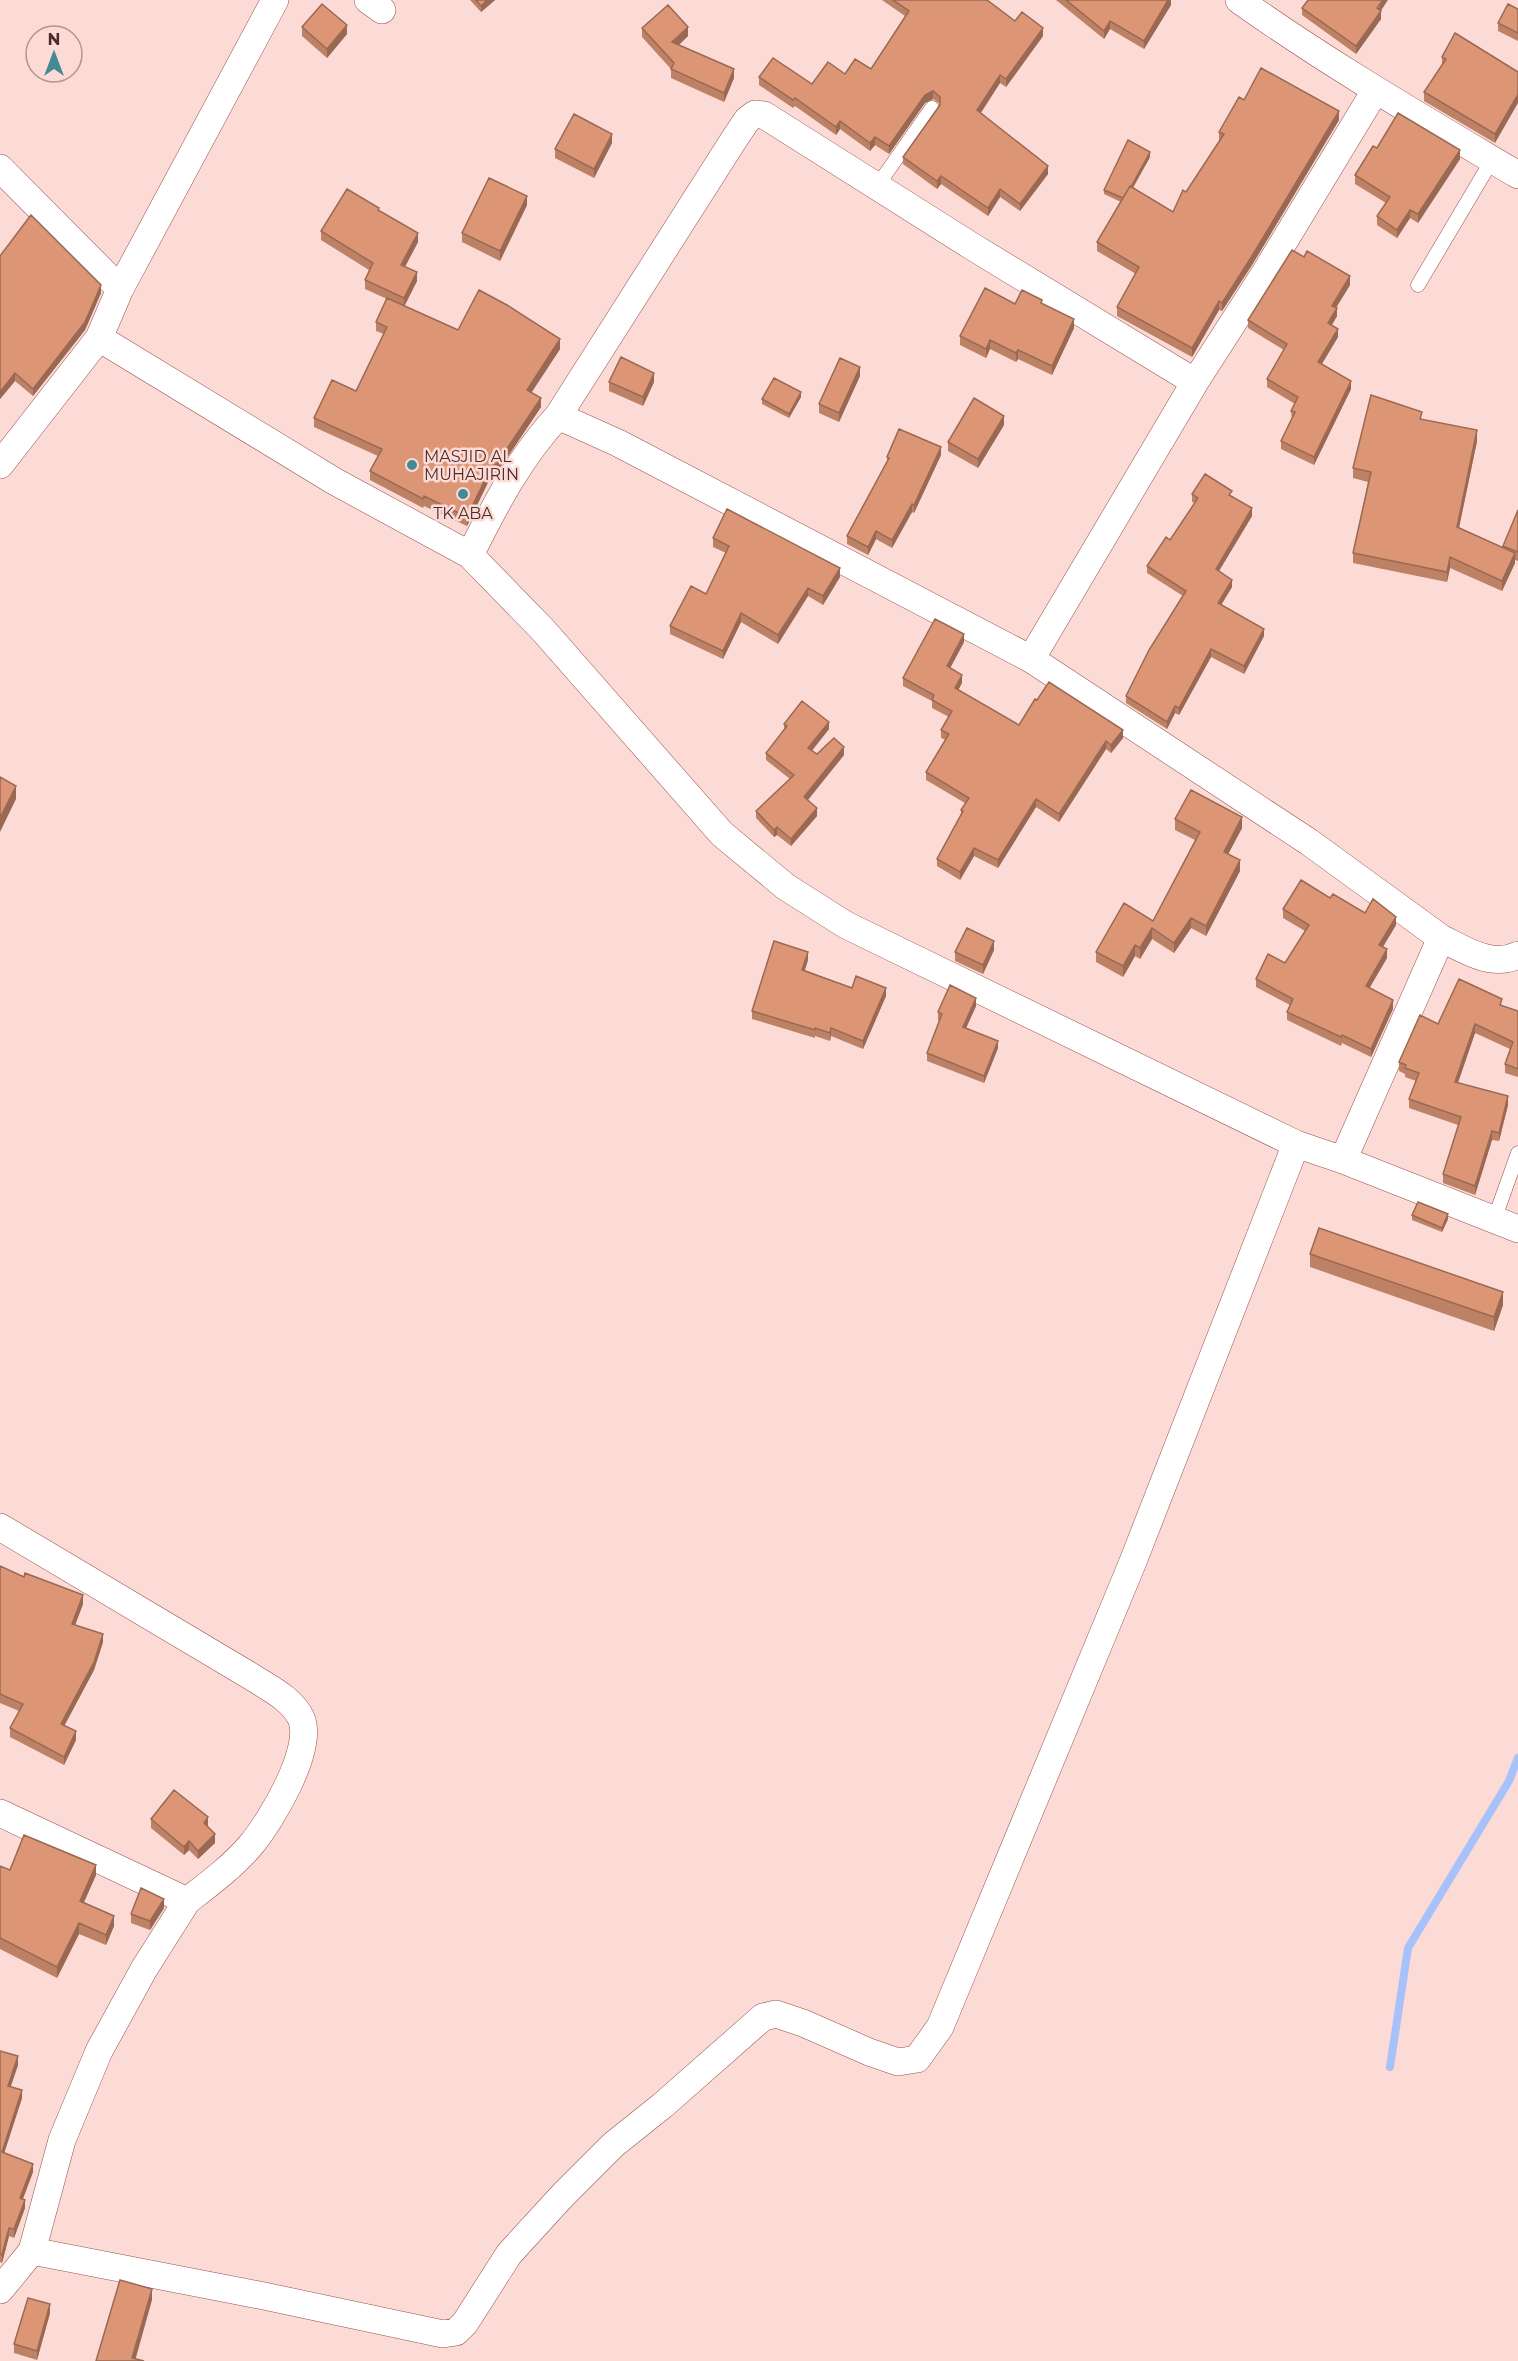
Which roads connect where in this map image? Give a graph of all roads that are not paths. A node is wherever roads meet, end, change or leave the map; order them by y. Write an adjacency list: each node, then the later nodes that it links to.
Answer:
1 (274, 0): 9 (street)
2 (1239, 0): 3 (street)
3 (1375, 91): 6 (street); 11 (street)
4 (932, 108): 7 (lane)
5 (0, 168): 9 (street)
6 (1511, 169): 8 (lane)
7 (877, 186): 11 (street); 12 (street)
8 (1418, 285)
9 (120, 289): 10 (street)
10 (99, 338): 13 (street); 14 (street)
11 (1196, 382): 15 (street)
12 (558, 416): 14 (street); 15 (street)
13 (0, 465)
14 (470, 555): 18 (street)
15 (1031, 659): 16 (street)
16 (1441, 938): 17 (street); 20 (street)
17 (1518, 955)
18 (1296, 1144): 20 (street); 25 (street)
19 (1518, 1153): 21 (lane)
20 (1343, 1160): 21 (street)
21 (1506, 1224)
22 (0, 1527): 24 (street)
23 (0, 1813): 24 (street)
24 (187, 1901): 25 (street)
25 (32, 2251): 26 (street)
26 (0, 2290)

